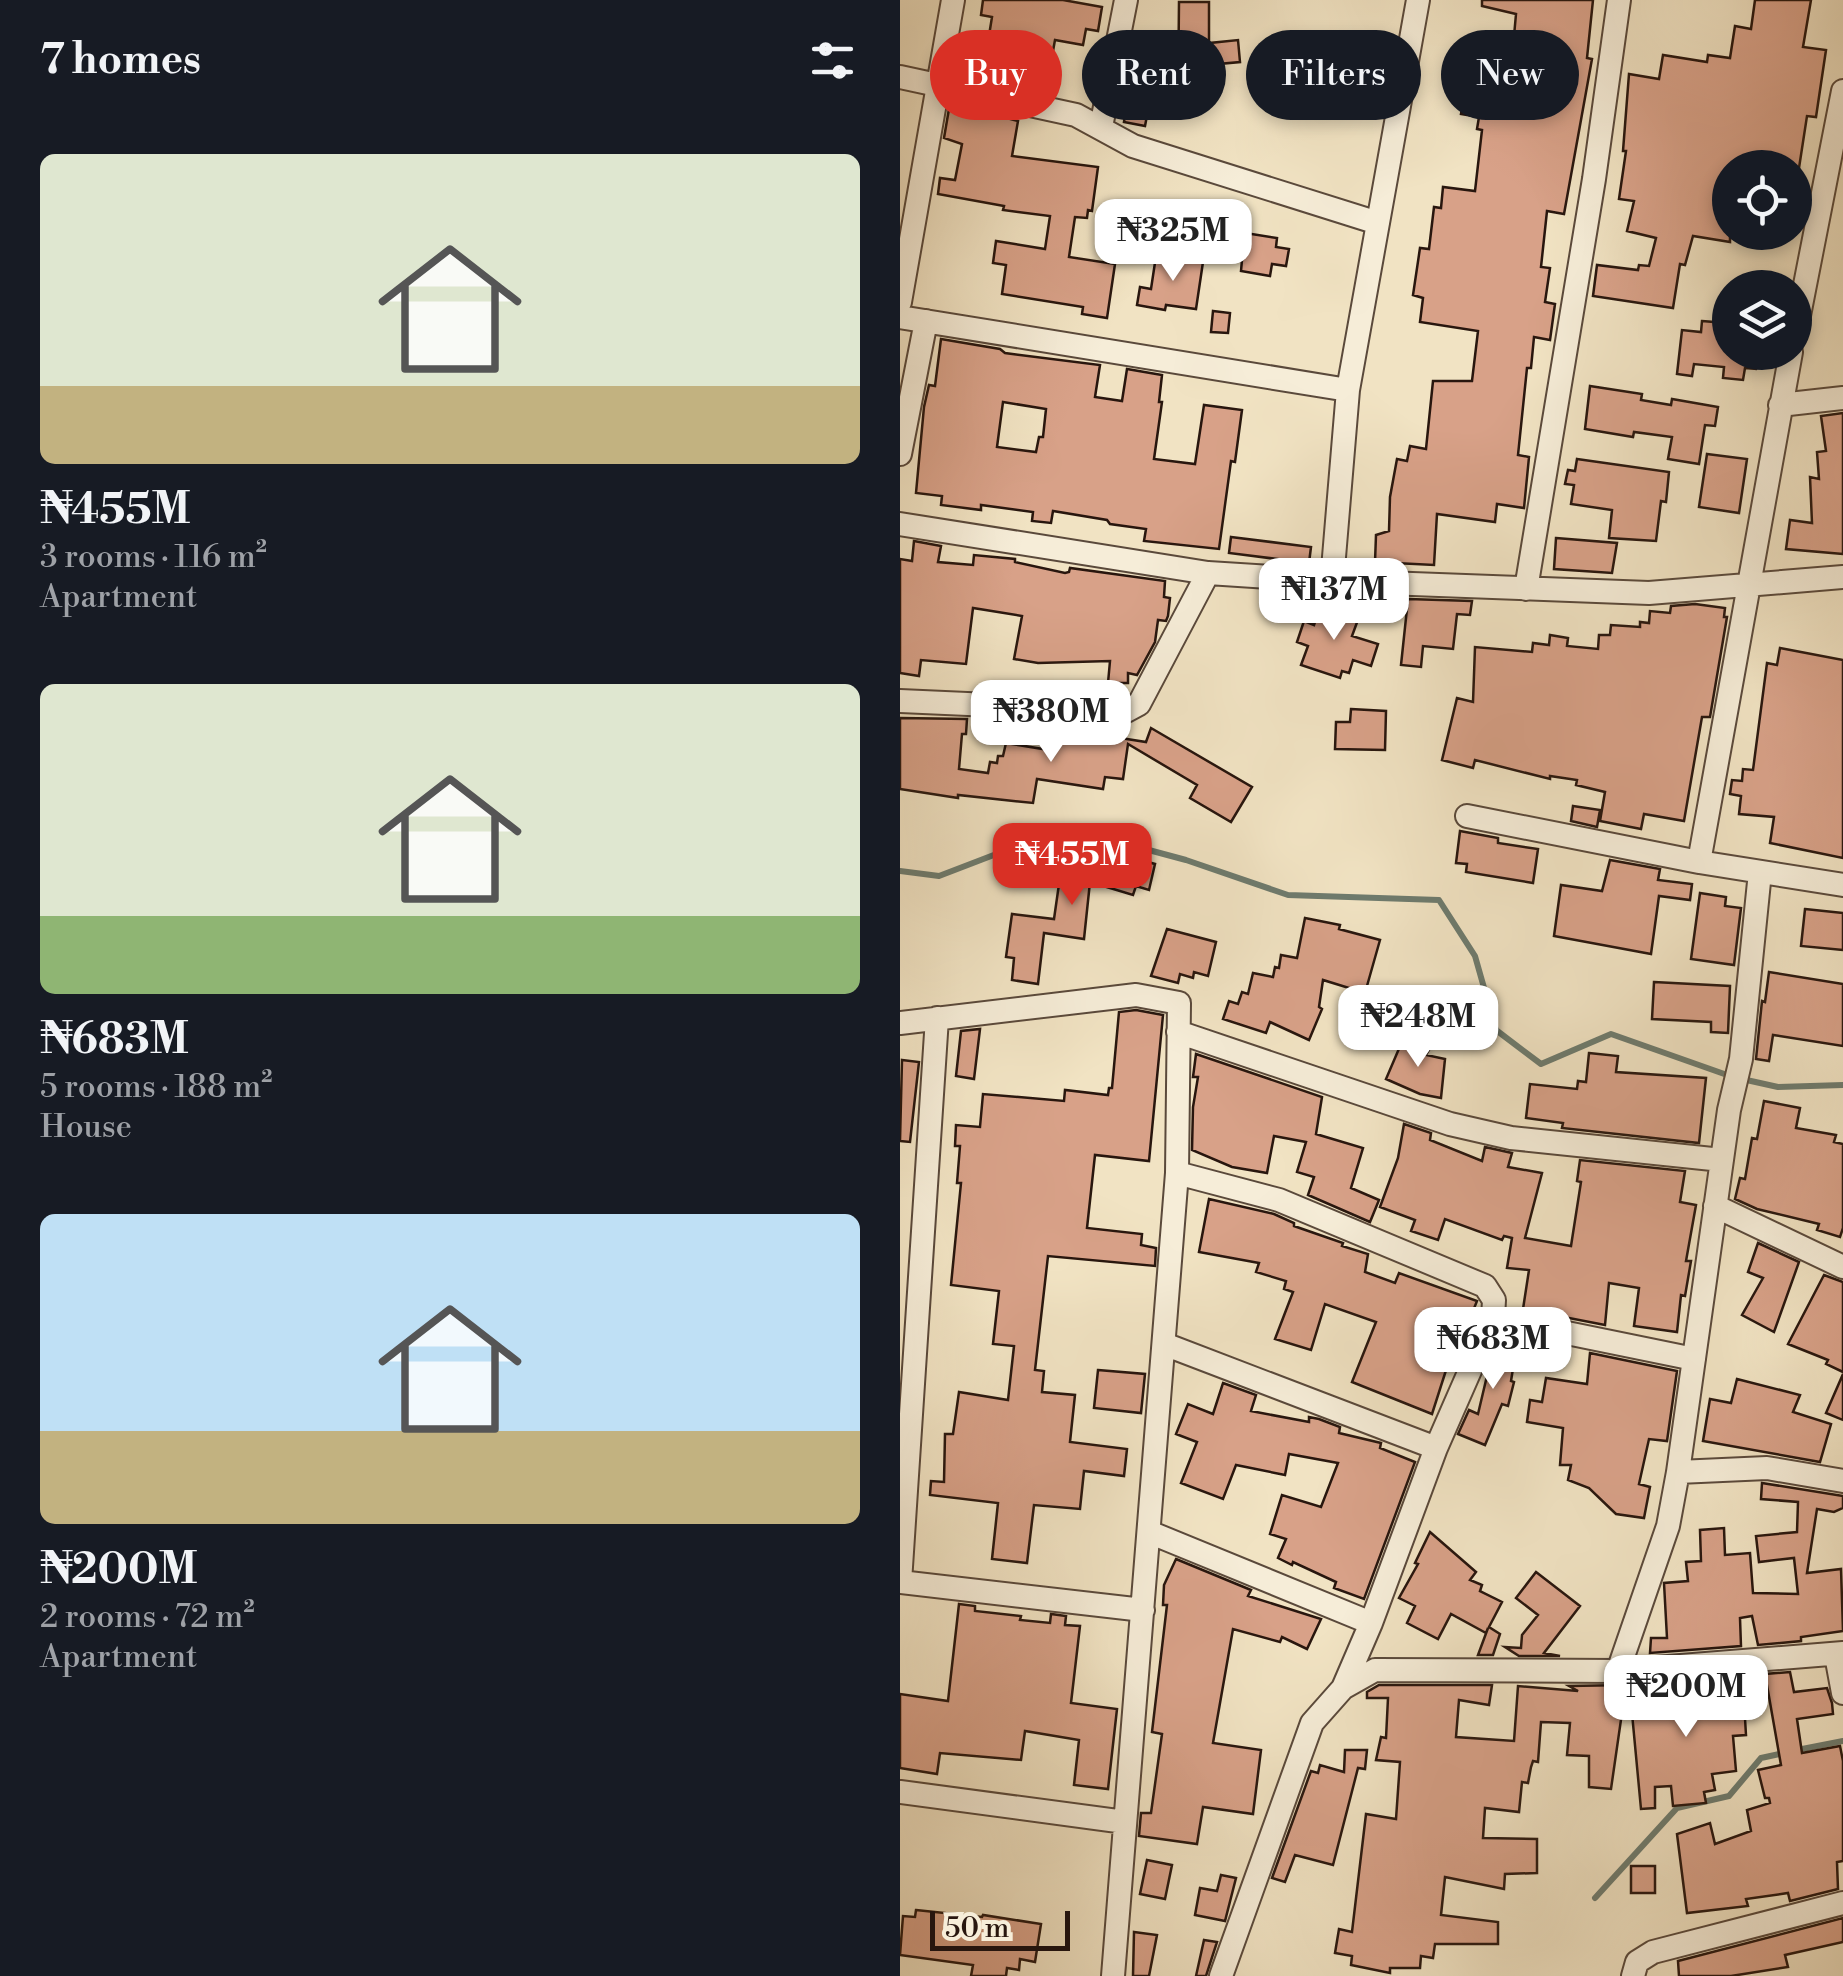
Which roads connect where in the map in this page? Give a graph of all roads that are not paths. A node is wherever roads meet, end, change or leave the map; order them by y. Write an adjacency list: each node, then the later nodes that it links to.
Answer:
1 (954, 0): 5 (street)
2 (1126, 0): 11 (street)
3 (1418, 0): 13 (street)
4 (1619, 0): 28 (street)
5 (948, 30)
6 (900, 78): 7 (street)
7 (930, 83)
8 (1843, 91): 12 (street)
9 (1062, 112): 11 (street)
10 (932, 120): 15 (street)
11 (1101, 127): 13 (street)
12 (1836, 173): 14 (street)
13 (1378, 223): 19 (street)
14 (1812, 270)
15 (900, 302)
16 (900, 317): 17 (street)
17 (926, 321): 19 (street); 22 (street)
18 (1788, 370): 21 (street)
19 (1348, 390): 26 (street)
20 (1843, 398): 21 (street)
21 (1780, 405): 27 (street)
22 (900, 454)
23 (900, 524): 24 (street)
24 (1208, 573): 26 (street); 29 (street)
25 (1843, 577): 27 (street)
26 (1332, 581): 28 (street)
27 (1750, 586): 28 (street); 31 (street)
28 (1526, 589)
29 (900, 701)
30 (1467, 816): 31 (street)
31 (1699, 862): 32 (street)
32 (1760, 872): 33 (street); 37 (street)
33 (1843, 885)
34 (937, 1018): 35 (street); 36 (street); 48 (street)
35 (900, 1023)
36 (1178, 1032): 37 (street); 38 (street)
37 (1722, 1160): 39 (street)
38 (1177, 1172): 41 (street); 42 (street)
39 (1715, 1206): 40 (street); 43 (street)
40 (1843, 1268)
41 (1493, 1318): 43 (street); 44 (street)
42 (1164, 1344): 44 (street); 47 (street)
43 (1694, 1360): 45 (street)
44 (1436, 1448): 49 (street)
45 (1678, 1472): 46 (street); 52 (street)
46 (1843, 1480)
47 (1148, 1532): 48 (street); 49 (street)
48 (1142, 1610): 56 (street)
49 (1368, 1631): 51 (street); 53 (street)
50 (1839, 1654): 52 (street); 54 (street)
51 (1375, 1670): 52 (street); 53 (street)
52 (1618, 1671)
53 (1344, 1688): 59 (street)
54 (1843, 1693)
55 (900, 1792): 56 (street)
56 (1126, 1822): 58 (street)
57 (1843, 1904): 60 (street)
58 (1113, 1976)
59 (1222, 1976)
60 (1633, 1976)

